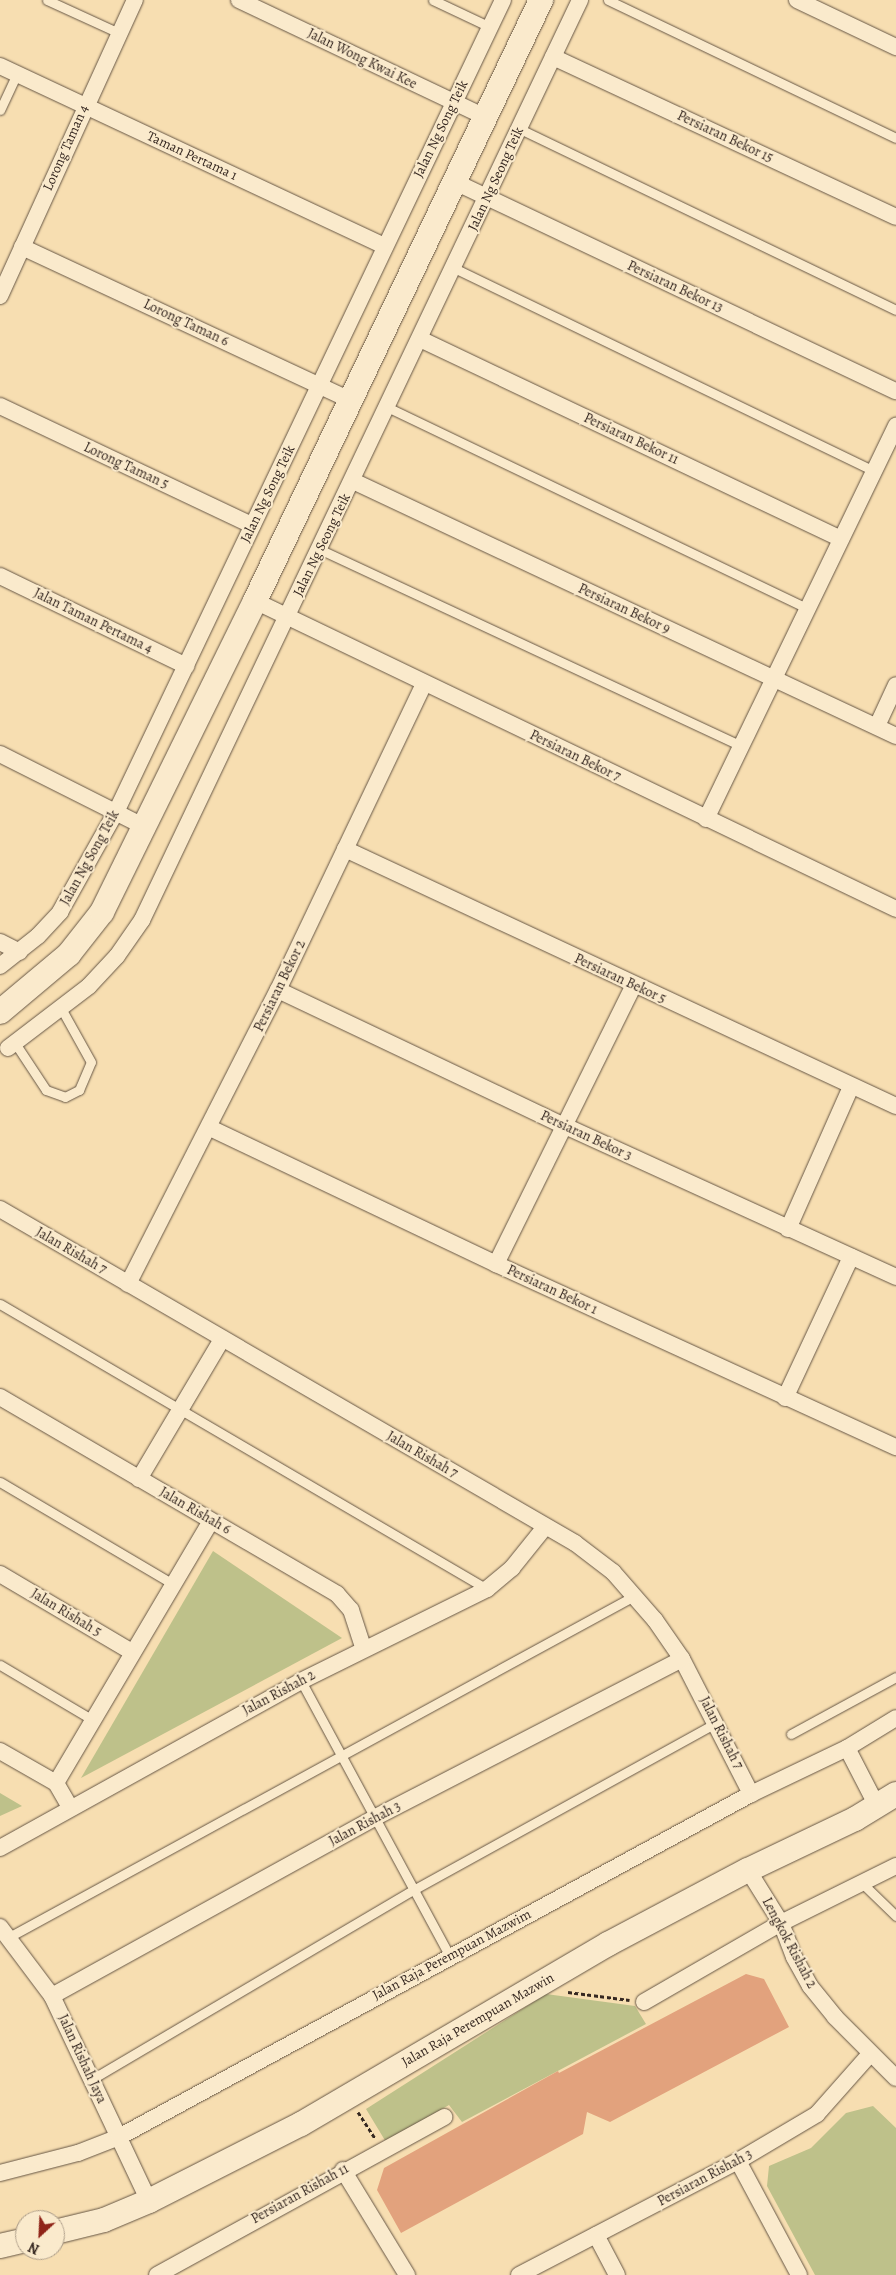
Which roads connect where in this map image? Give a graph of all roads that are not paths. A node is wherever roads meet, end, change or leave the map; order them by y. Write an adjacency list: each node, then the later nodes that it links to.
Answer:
1 (47, 0): 11 (lane)
2 (134, 0): 11 (street, Lorong Taman 4)
3 (239, 0): 16 (street, Jalan Wong Kwai Kee)
4 (433, 0): 10 (lane)
5 (503, 0): 10 (street, Jalan Ng Song Teik)
6 (541, 0): 19 (main road)
7 (580, 0): 13 (street, Jalan Ng Seong Teik)
8 (608, 0): 21 (lane)
9 (797, 0): 12 (street)
10 (490, 27): 16 (street, Jalan Ng Song Teik)
11 (119, 33): 17 (street, Lorong Taman 4)
12 (896, 47)
13 (553, 57): 20 (street, Jalan Ng Seong Teik); 24 (street, Persiaran Bekor 15)
14 (0, 66): 15 (street, Taman Pertama 1)
15 (17, 74): 17 (street, Taman Pertama 1); 18 (lane)
16 (454, 103): 19 (street, Jalan Wong Kwai Kee); 25 (street, Jalan Ng Song Teik)
17 (85, 105): 25 (street, Taman Pertama 1); 26 (street, Lorong Taman 4)
18 (0, 110)
19 (485, 117): 22 (main road)
20 (520, 129): 23 (street, Jalan Ng Seong Teik); 29 (lane)
21 (896, 138)
22 (455, 182): 23 (street, Persiaran Bekor 13); 33 (main road)
23 (488, 198): 27 (street, Jalan Ng Seong Teik); 32 (street, Persiaran Bekor 13)
24 (896, 217)
25 (385, 246): 31 (street, Jalan Ng Song Teik)
26 (22, 247): 28 (street, Lorong Taman 4); 31 (street, Lorong Taman 6)
27 (454, 268): 30 (street, Jalan Ng Seong Teik); 37 (lane)
28 (0, 296)
29 (896, 310)
30 (420, 339): 35 (street, Jalan Ng Seong Teik); 40 (street, Persiaran Bekor 11)
31 (321, 386): 33 (street, Lorong Taman 6); 39 (street, Jalan Ng Song Teik)
32 (896, 391)
33 (350, 400): 43 (main road)
34 (0, 406): 39 (street, Lorong Taman 5)
35 (387, 407): 38 (street, Jalan Ng Seong Teik); 44 (lane)
36 (896, 426): 37 (street)
37 (874, 471): 40 (street)
38 (353, 481): 41 (street, Jalan Ng Seong Teik); 47 (street, Persiaran Bekor 9)
39 (252, 525): 46 (street, Jalan Ng Song Teik)
40 (841, 539): 44 (street)
41 (319, 550): 45 (street, Jalan Ng Seong Teik); 52 (lane)
42 (0, 576): 46 (street, Jalan Taman Pertama 4)
43 (255, 601): 45 (street, Persiaran Bekor 7); 56 (main road)
44 (808, 609): 47 (street)
45 (287, 615): 48 (street, Persiaran Bekor 7); 64 (street, Jalan Ng Seong Teik)
46 (186, 666): 54 (street, Jalan Ng Song Teik)
47 (773, 679): 50 (street, Persiaran Bekor 9); 52 (street)
48 (424, 684): 55 (street, Persiaran Bekor 7); 57 (street, Persiaran Bekor 2)
49 (896, 685): 50 (street)
50 (877, 726): 51 (street, Persiaran Bekor 9)
51 (896, 736)
52 (742, 746): 55 (street)
53 (0, 754): 54 (street)
54 (117, 810): 56 (street); 60 (street, Jalan Ng Song Teik)
55 (706, 819): 58 (street, Persiaran Bekor 7)
56 (145, 827): 65 (main road)
57 (345, 850): 62 (street, Persiaran Bekor 5); 63 (street, Persiaran Bekor 2)
58 (896, 909)
59 (0, 942): 60 (street)
60 (20, 952): 61 (street, Jalan Ng Song Teik)
61 (0, 966)
62 (634, 985): 67 (street, Persiaran Bekor 5); 69 (street)
63 (278, 990): 69 (street, Persiaran Bekor 3); 70 (street, Persiaran Bekor 2)
64 (61, 1008): 66 (street, Jalan Ng Seong Teik); 66 (lane)
65 (0, 1012)
66 (12, 1045)
67 (851, 1087): 68 (street, Persiaran Bekor 5); 72 (street)
68 (896, 1106)
69 (565, 1126): 72 (street, Persiaran Bekor 3); 74 (street)
70 (210, 1128): 74 (street, Persiaran Bekor 1); 76 (street, Persiaran Bekor 2)
71 (0, 1209): 76 (street, Jalan Rishah 7)
72 (788, 1229): 73 (street, Persiaran Bekor 3)
73 (850, 1257): 75 (street, Persiaran Bekor 3); 79 (street)
74 (496, 1264): 79 (street, Persiaran Bekor 1)
75 (896, 1277)
76 (128, 1284): 78 (street, Jalan Rishah 7)
77 (0, 1304): 81 (lane)
78 (222, 1338): 81 (street); 86 (street, Jalan Rishah 7)
79 (785, 1398): 82 (street, Persiaran Bekor 1)
80 (1, 1399): 83 (street, Jalan Rishah 6)
81 (180, 1410): 83 (street); 89 (lane)
82 (896, 1447)
83 (139, 1479): 85 (street, Jalan Rishah 6)
84 (0, 1482): 88 (lane)
85 (211, 1521): 88 (street); 91 (street, Jalan Rishah 6)
86 (545, 1527): 89 (street, Jalan Rishah 2); 90 (street, Jalan Rishah 7)
87 (0, 1574): 92 (street, Jalan Rishah 5)
88 (173, 1584): 92 (street)
89 (487, 1589): 91 (street, Jalan Rishah 2)
90 (634, 1596): 93 (street, Jalan Rishah 7); 103 (lane)
91 (363, 1648): 96 (street, Jalan Rishah 2)
92 (132, 1652): 98 (street)
93 (682, 1659): 99 (street, Jalan Rishah 7); 108 (street, Jalan Rishah 3)
94 (0, 1665): 98 (lane)
95 (896, 1677): 100 (lane)
96 (301, 1681): 103 (lane); 107 (street, Jalan Rishah 2)
97 (896, 1718): 101 (street, Jalan Raja Perempuan Mazwim)
98 (93, 1720): 104 (street)
99 (716, 1723): 105 (street, Jalan Rishah 7); 113 (lane)
100 (791, 1734)
101 (847, 1748): 105 (street, Jalan Raja Perempuan Mazwim); 106 (street)
102 (0, 1751): 104 (street)
103 (341, 1756): 108 (lane); 116 (lane)
104 (56, 1783): 107 (street)
105 (751, 1794): 117 (street, Jalan Raja Perempuan Mazwim)
106 (887, 1800): 111 (main road, Jalan Raja Perempuan Mazwin)
107 (70, 1806): 109 (street, Jalan Rishah 2)
108 (376, 1817): 113 (lane); 118 (street, Jalan Rishah 3)
109 (0, 1848)
110 (896, 1866): 112 (street)
111 (748, 1870): 115 (street, Lengkok Rishah 2); 128 (main road, Jalan Raja Perempuan Mazwin)
112 (863, 1884): 114 (lane); 115 (street)
113 (416, 1889): 117 (lane); 122 (lane)
114 (896, 1916)
115 (781, 1923): 119 (street); 120 (street, Lengkok Rishah 2)
116 (5, 1932): 118 (street, Jalan Rishah Jaya)
117 (450, 1956): 124 (street, Jalan Raja Perempuan Mazwim)
118 (52, 1996): 122 (street, Jalan Rishah Jaya)
119 (644, 2002)
120 (870, 2054): 121 (street, Lengkok Rishah 2); 125 (street, Persiaran Rishah 3)
121 (896, 2078)
122 (92, 2079): 124 (street, Jalan Rishah Jaya)
123 (444, 2117): 126 (street, Persiaran Rishah 11)
124 (119, 2136): 127 (street, Jalan Raja Perempuan Mazwim); 128 (street, Jalan Rishah Jaya)
125 (738, 2161): 130 (street, Persiaran Rishah 3); 137 (street)
126 (343, 2170): 133 (street, Persiaran Rishah 11); 134 (street)
127 (0, 2173)
128 (149, 2201): 129 (main road, Jalan Raja Perempuan Mazwin)
129 (65, 2230)
130 (596, 2235): 135 (street, Persiaran Rishah 3); 136 (street)
131 (15, 2242): 132 (main road)
132 (0, 2246)
133 (157, 2275)
134 (407, 2275)
135 (519, 2275)
136 (617, 2275)
137 (799, 2275)

